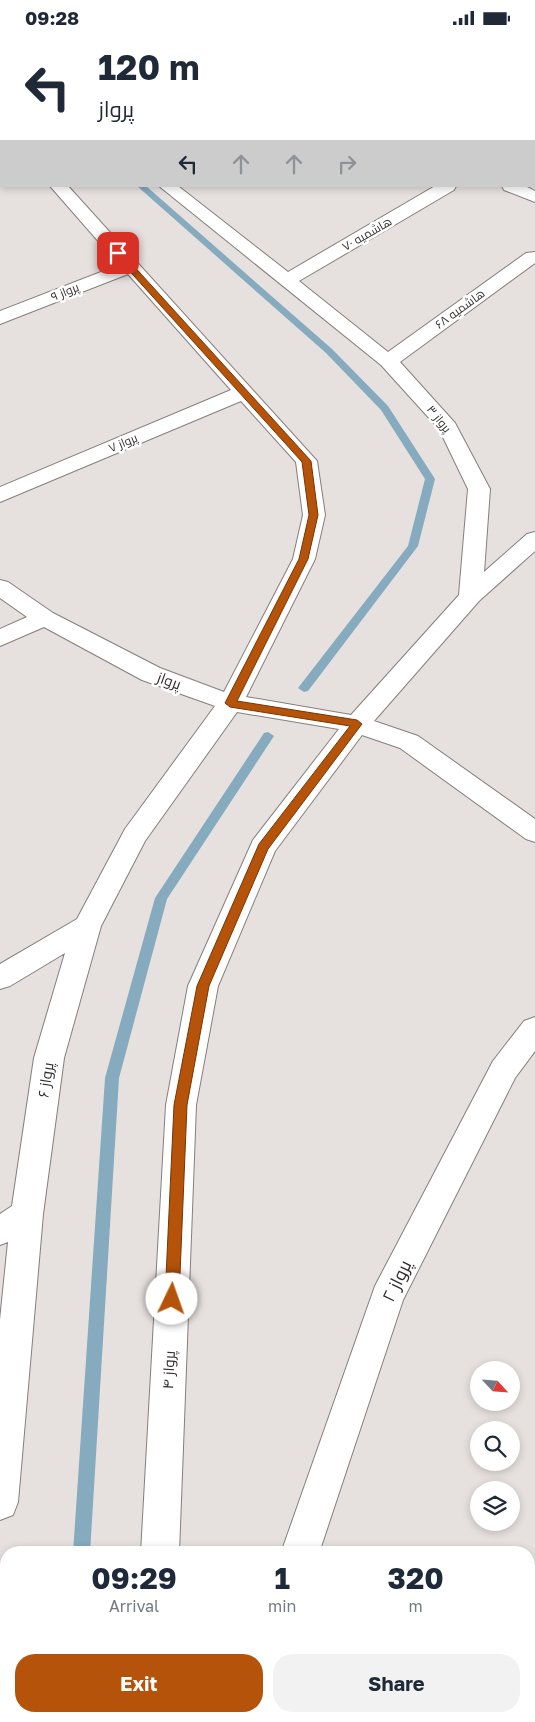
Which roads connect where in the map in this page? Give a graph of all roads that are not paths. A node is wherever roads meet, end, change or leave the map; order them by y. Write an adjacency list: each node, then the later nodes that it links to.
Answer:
1 (59, 187): 7 (street, پرواز ۶)
2 (168, 187): 8 (street, پرواز ۳)
3 (446, 187): 8 (street, هاشمیه ۷۰)
4 (512, 187): 5 (street)
5 (535, 197)
6 (532, 257): 10 (street, هاشمیه ۶۸)
7 (130, 267): 9 (street, پرواز ۹); 11 (street, پرواز ۶)
8 (286, 281): 10 (street, پرواز ۳)
9 (0, 318)
10 (388, 361): 15 (street, پرواز ۳)
11 (245, 392): 12 (street, پرواز ۷); 18 (street, پرواز ۶)
12 (0, 495)
13 (535, 539): 15 (street)
14 (0, 587): 16 (street, پرواز)
15 (471, 596): 19 (street)
16 (45, 617): 17 (street); 18 (street, پرواز)
17 (0, 638)
18 (230, 703): 19 (street, پرواز); 21 (street, پرواز ۶)
19 (357, 724): 20 (street, پرواز); 27 (street, پرواز ۴)
20 (535, 832)
21 (87, 926): 22 (street); 24 (street, پرواز ۶)
22 (0, 977)
23 (535, 1029): 28 (street, پرواز ۲)
24 (27, 1214): 25 (street); 26 (street, پرواز ۶)
25 (0, 1231)
26 (0, 1502)
27 (160, 1546)
28 (302, 1546)

